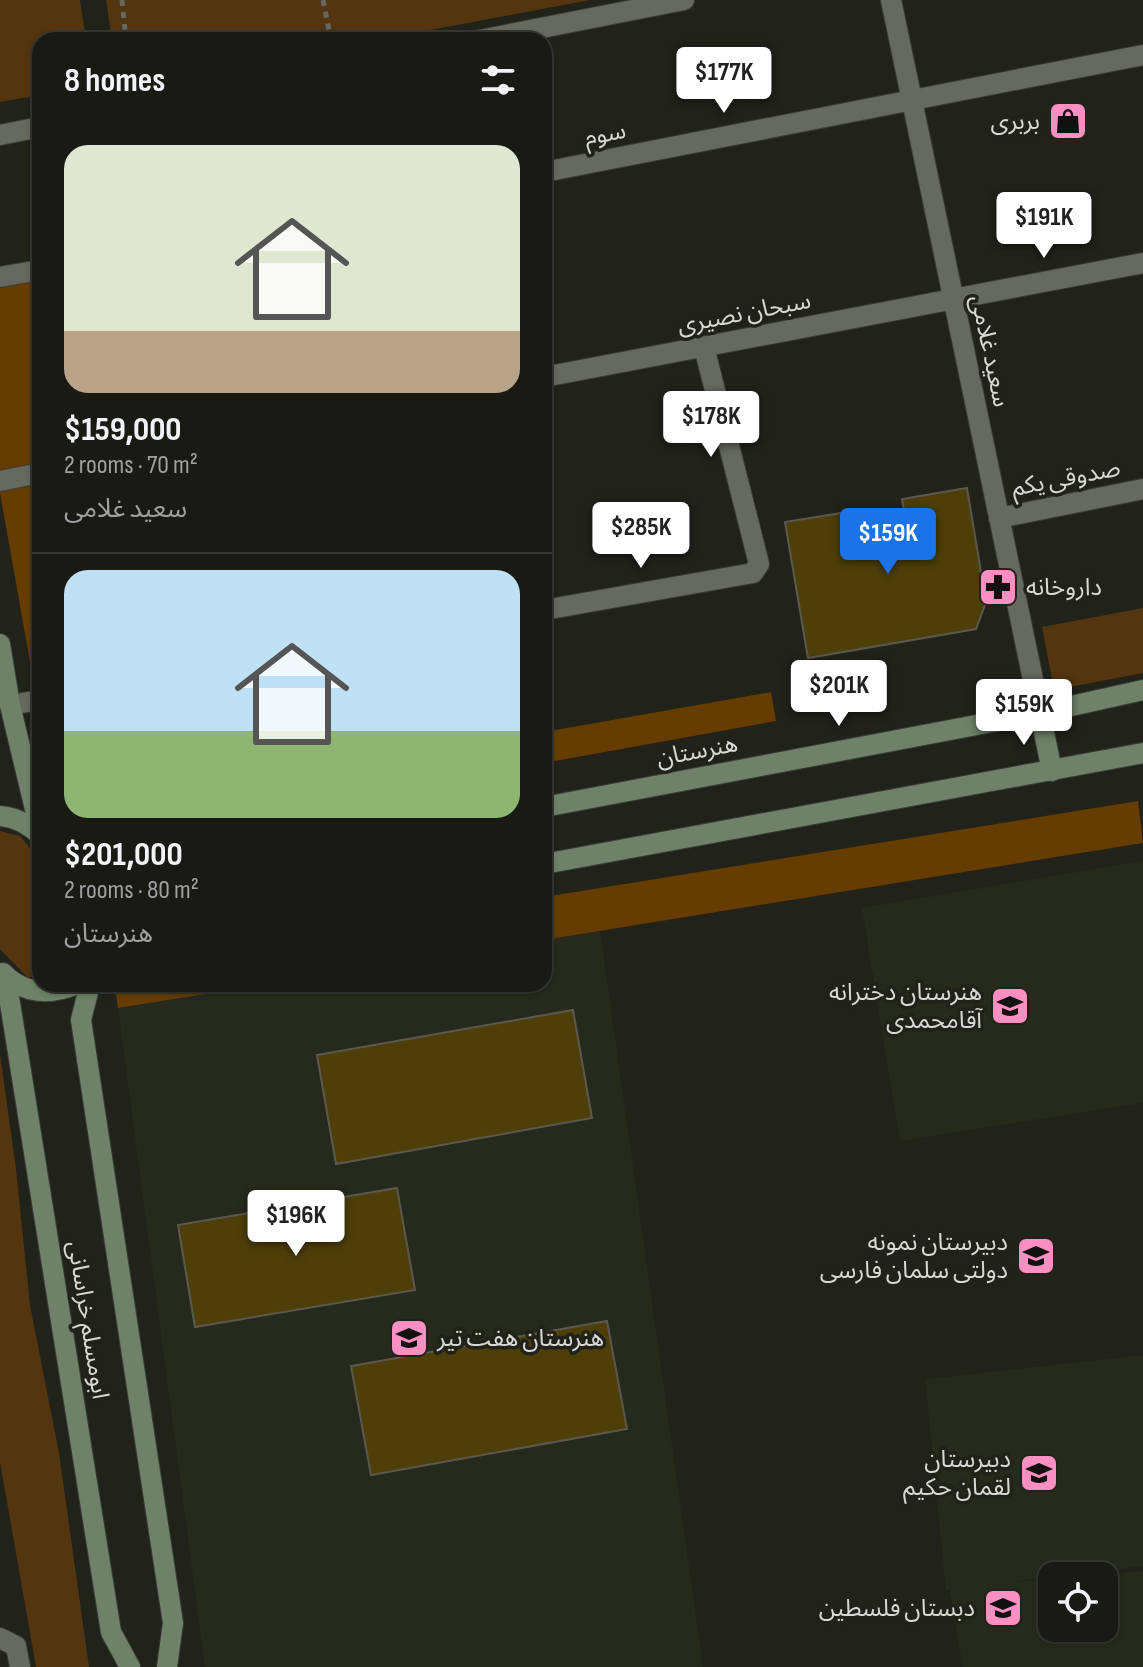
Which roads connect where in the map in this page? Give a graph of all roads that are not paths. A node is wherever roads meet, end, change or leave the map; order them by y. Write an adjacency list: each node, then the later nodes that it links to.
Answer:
1 (684, 0): 3 (street)
2 (891, 0): 5 (street, سعید غلامی)
3 (521, 32)
4 (1143, 55): 5 (street, سوم)
5 (912, 101): 8 (street, سوم); 12 (street, سعید غلامی)
6 (32, 129): 7 (street)
7 (0, 135)
8 (552, 170)
9 (1143, 263): 12 (street, سبحان نصیری)
10 (32, 271): 11 (street)
11 (0, 277)
12 (953, 300): 13 (street, سبحان نصیری); 18 (street, سعید غلامی)
13 (704, 347): 14 (street, سبحان نصیری); 19 (street)
14 (552, 376)
15 (32, 475): 16 (street)
16 (0, 481)
17 (1143, 489): 18 (street, صدوقی یکم)
18 (999, 518): 24 (street, سعید غلامی)
19 (552, 609)
20 (0, 644): 23 (main road)
21 (1143, 690): 24 (main road, هنرستان)
22 (32, 701): 23 (street)
23 (10, 705): 27 (main road)
24 (1040, 713): 26 (main road); 28 (main road, هنرستان)
25 (1143, 753): 26 (main road)
26 (1052, 771): 31 (main road)
27 (32, 798)
28 (552, 805)
29 (0, 816): 30 (main road)
30 (32, 827)
31 (552, 863)
32 (3, 974): 33 (main road); 37 (main road, ابومسلم خراسانی)
33 (32, 990)
34 (88, 992): 38 (main road, ابومسلم خراسانی)
35 (0, 1638): 36 (street)
36 (20, 1667)
37 (130, 1667)
38 (167, 1667)

